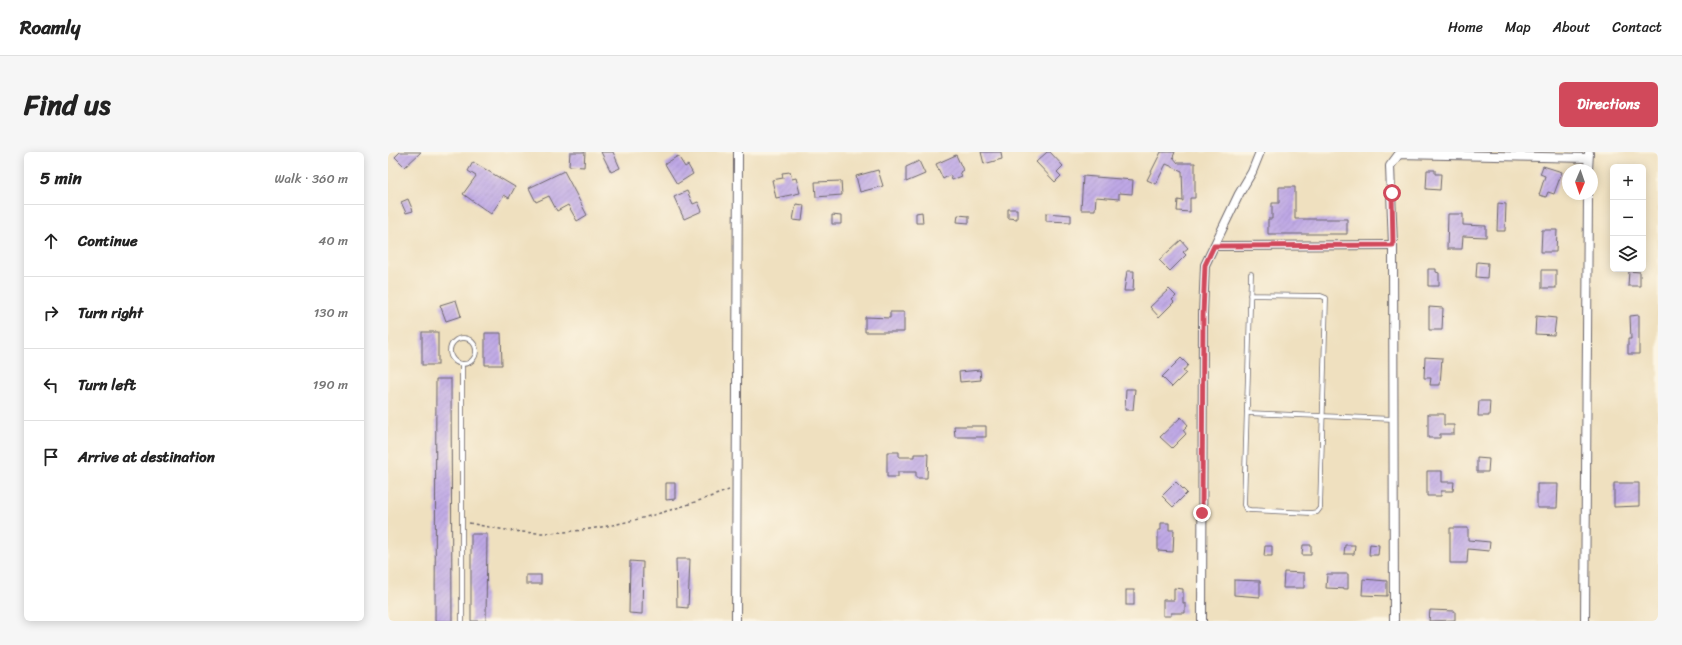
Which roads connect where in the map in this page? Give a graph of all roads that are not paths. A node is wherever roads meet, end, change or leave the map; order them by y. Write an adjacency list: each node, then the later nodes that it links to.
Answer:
1 (738, 152): 15 (street)
2 (1260, 152): 7 (street)
3 (1399, 153): 4 (street); 6 (street)
4 (1589, 155)
5 (1588, 200): 18 (street)
6 (1393, 245): 7 (street); 13 (street)
7 (1214, 246): 16 (street)
8 (1251, 274): 9 (lane)
9 (1250, 295): 11 (lane); 12 (lane)
10 (462, 364): 10 (lane); 14 (lane)
11 (1246, 413): 12 (lane); 12 (lane)
12 (1323, 416): 13 (lane)
13 (1394, 419): 17 (street)
14 (462, 621)
15 (736, 621)
16 (1202, 621)
17 (1394, 621)
18 (1585, 621)

